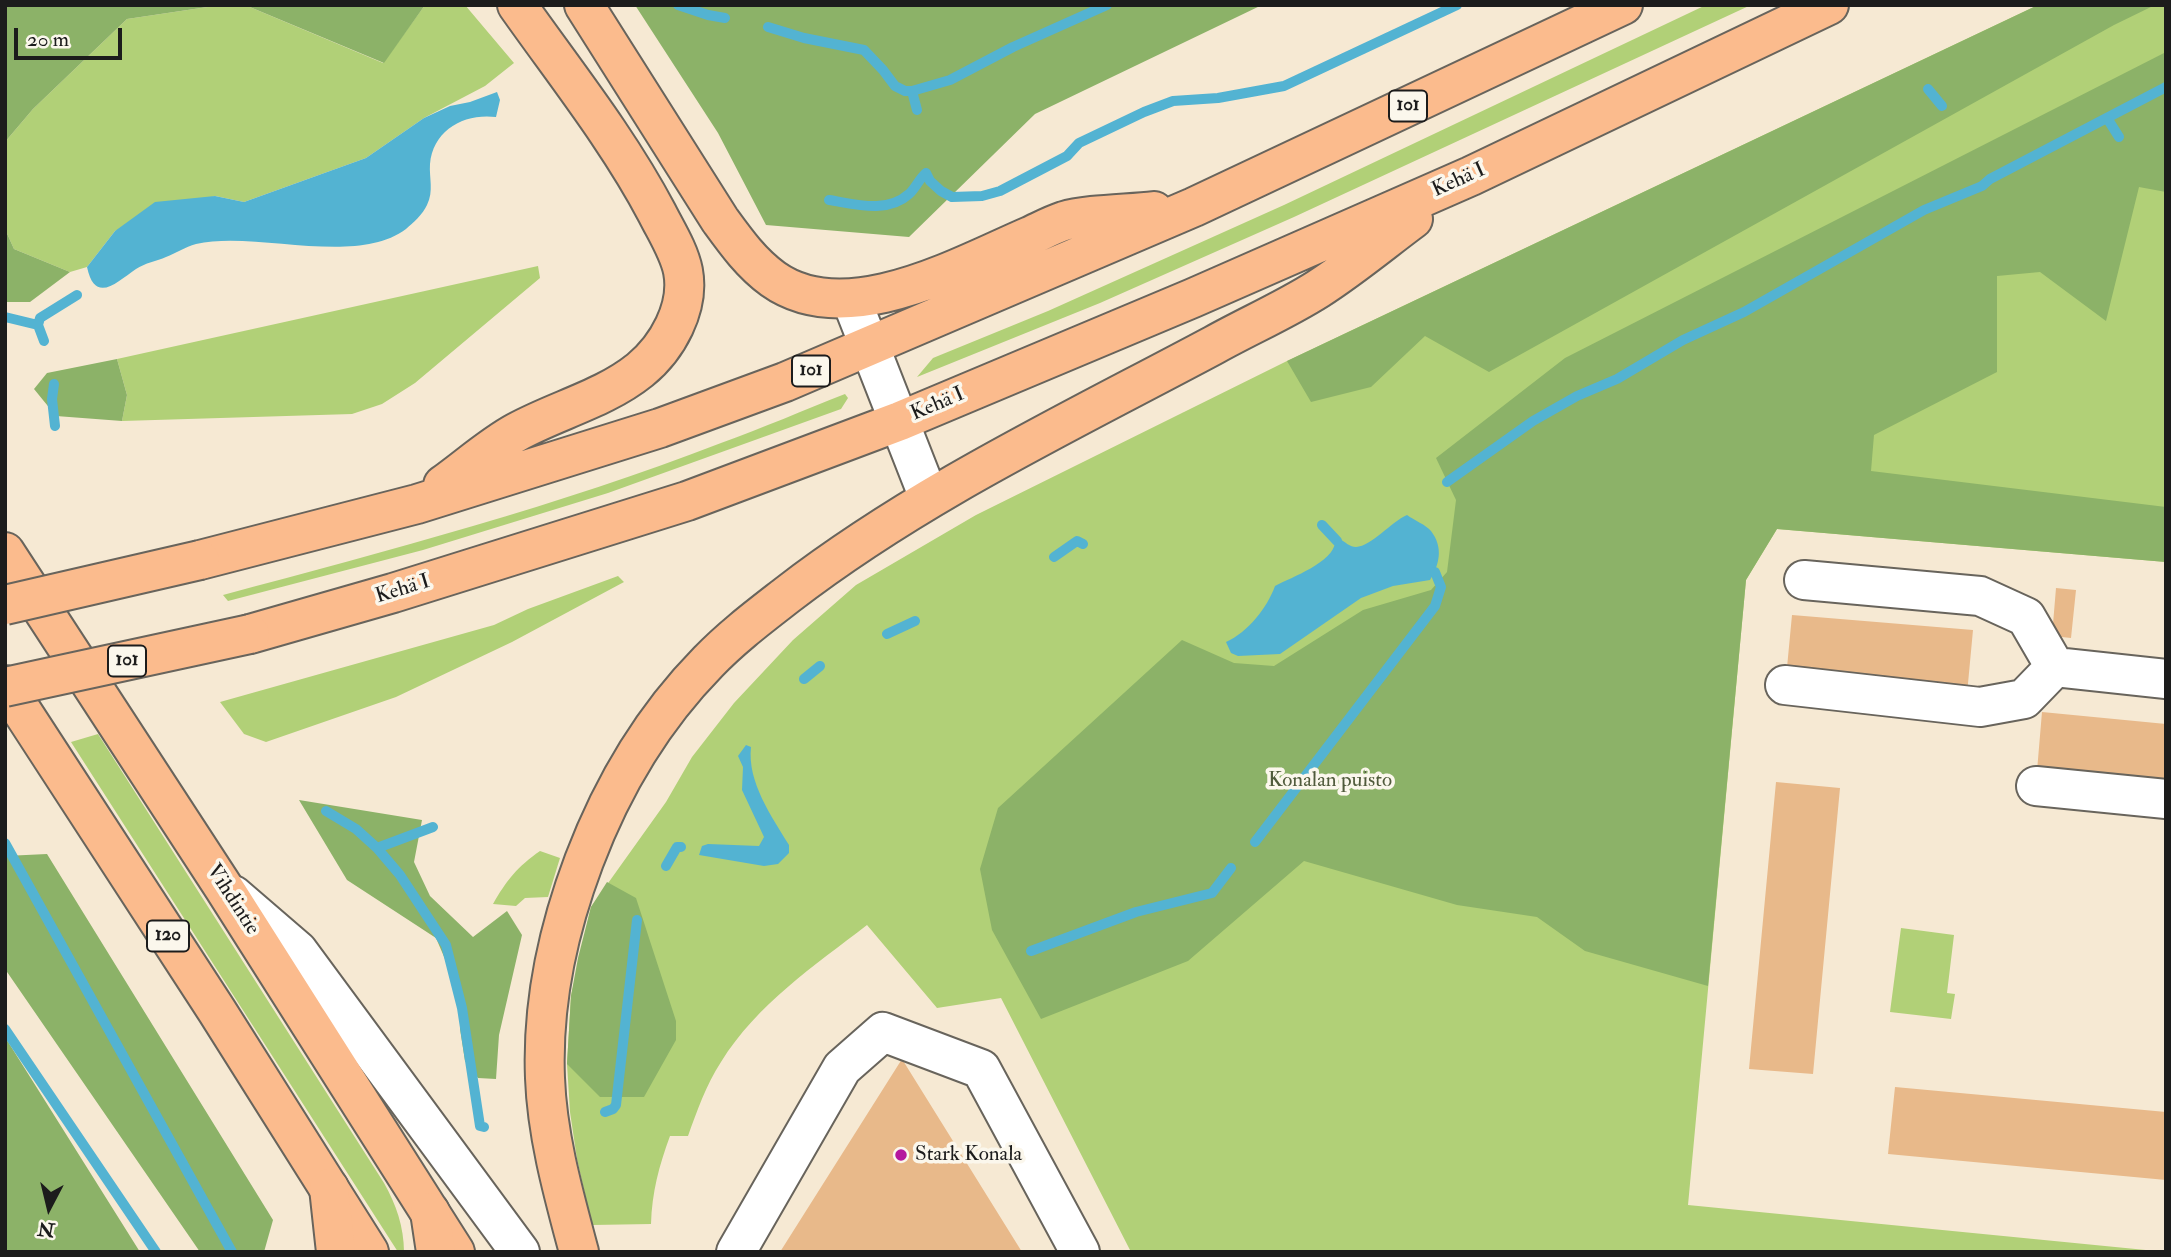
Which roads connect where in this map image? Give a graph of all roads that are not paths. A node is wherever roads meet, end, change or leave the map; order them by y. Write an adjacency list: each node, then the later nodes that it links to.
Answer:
1 (517, 5): 11 (main road)
2 (584, 5): 7 (main road)
3 (1623, 5): 6 (main road, 101)
4 (1829, 5): 5 (main road, Kehä I / 101)
5 (1471, 176): 9 (main road, Kehä I / 101); 10 (main road)
6 (1194, 207): 7 (main road); 8 (main road, 101)
7 (851, 299): 8 (lane)
8 (871, 345): 9 (lane); 11 (main road, 101)
9 (900, 421): 10 (lane); 18 (main road, Kehä I / 101, bridge)
10 (929, 498): 29 (main road)
11 (417, 504): 14 (main road, 101, bridge)
12 (5, 552): 21 (main road, Vihdintie)
13 (1804, 580): 15 (lane)
14 (5, 605)
15 (2055, 667): 16 (lane); 17 (lane)
16 (2166, 679)
17 (1785, 685)
18 (5, 686): 22 (main road, 120)
19 (2036, 786): 20 (lane)
20 (2166, 799)
21 (224, 887): 23 (main road, Vihdintie); 28 (lane)
22 (329, 1188): 24 (main road); 25 (main road, 120)
23 (430, 1212): 26 (main road); 27 (main road, Vihdintie)
24 (336, 1252)
25 (369, 1252)
26 (436, 1252)
27 (455, 1252)
28 (520, 1252)
29 (579, 1252)
30 (736, 1252): 31 (lane)
31 (1080, 1252)

